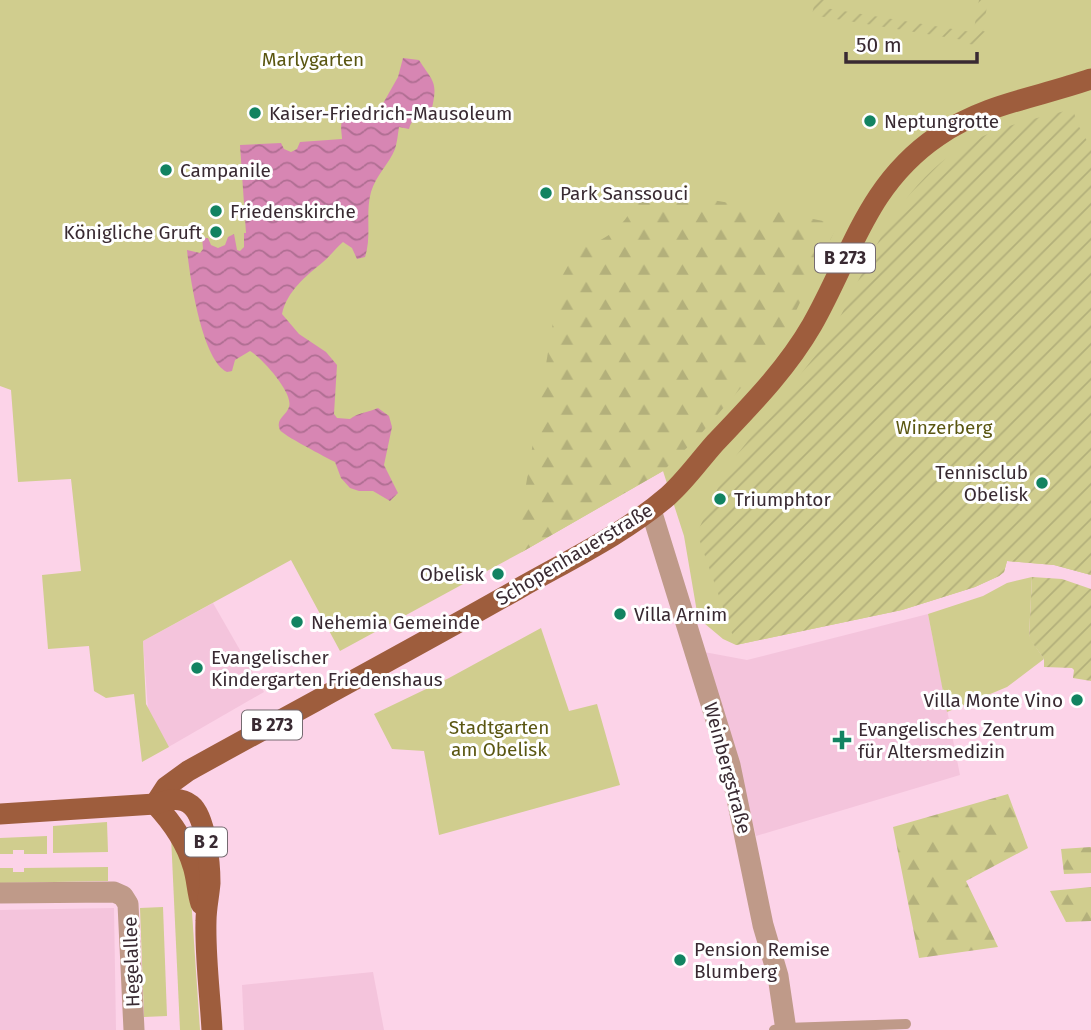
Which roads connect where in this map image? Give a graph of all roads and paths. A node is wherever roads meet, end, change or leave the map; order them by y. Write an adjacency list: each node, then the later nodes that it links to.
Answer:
1 (1091, 79): 2 (main road, Schopenhauerstraße / B 273)
2 (651, 510): 3 (main road, Schopenhauerstraße / B 273); 7 (street, Weinbergstraße)
3 (155, 804): 4 (main road, B 2); 9 (main road, B 2)
4 (0, 814)
5 (0, 893): 8 (street, Hegelallee)
6 (906, 1024): 7 (lane)
7 (782, 1029)
8 (134, 1030)
9 (212, 1030)

